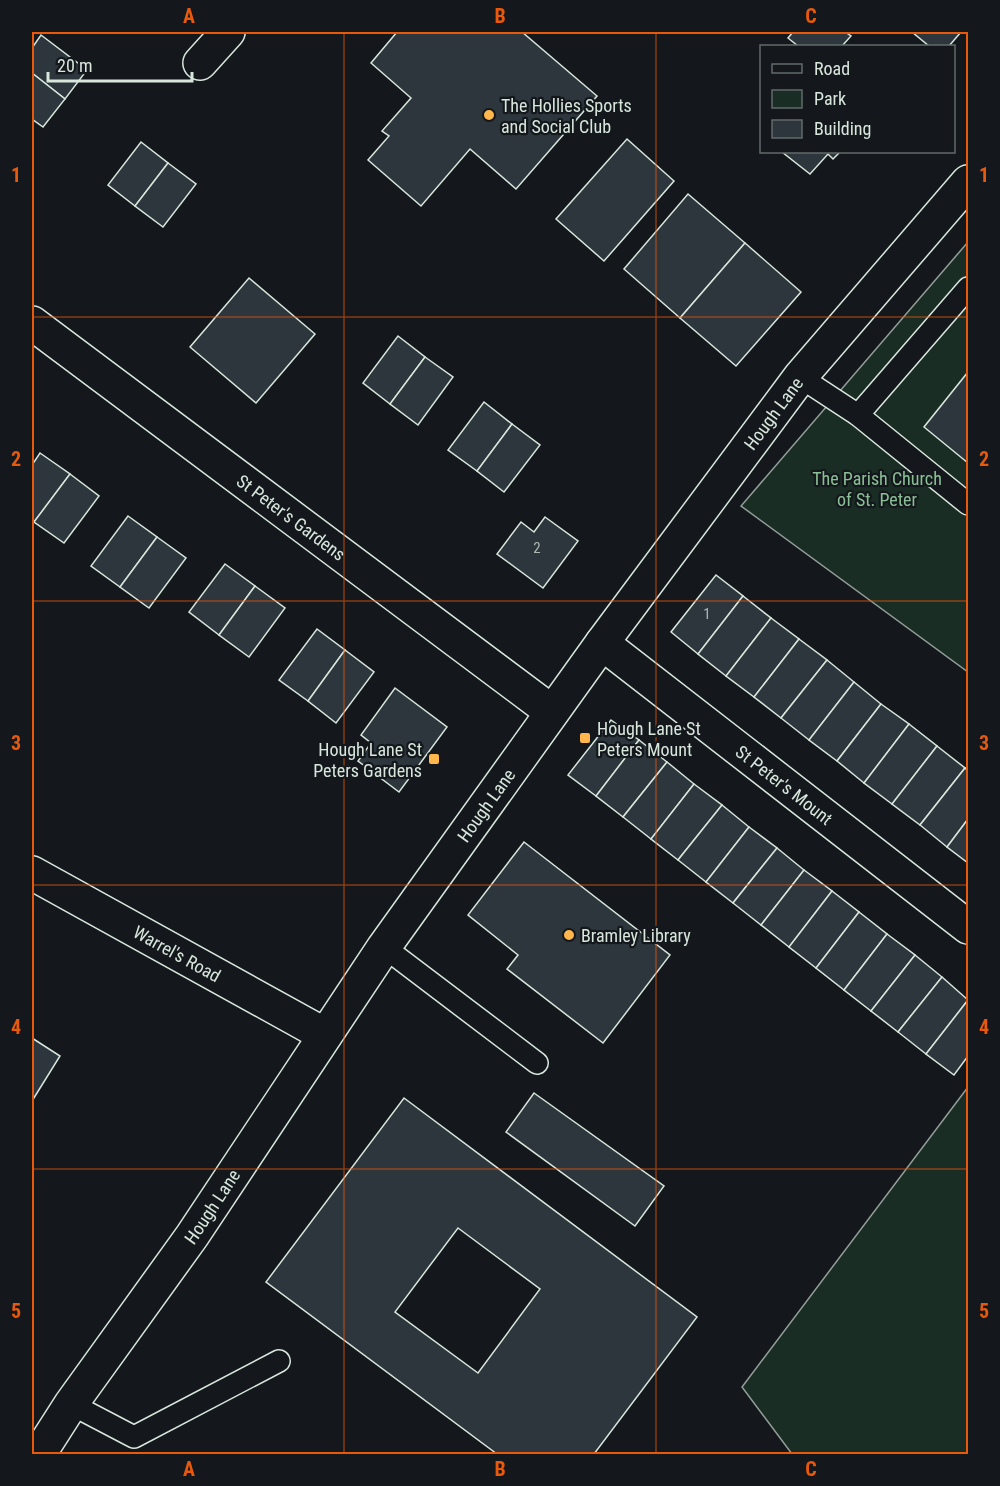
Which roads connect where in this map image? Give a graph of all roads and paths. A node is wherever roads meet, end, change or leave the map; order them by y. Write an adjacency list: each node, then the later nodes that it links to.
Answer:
1 (228, 32): 2 (street)
2 (200, 63)
3 (969, 182): 6 (street, Hough Lane)
4 (969, 288): 7 (lane)
5 (32, 323): 10 (street, St Peter's Gardens)
6 (800, 378): 7 (lane); 9 (street, Hough Lane)
7 (858, 415): 8 (lane)
8 (969, 504)
9 (602, 643): 10 (street, Hough Lane); 12 (street, St Peter's Mount)
10 (552, 712): 13 (street, Hough Lane)
11 (32, 873): 14 (street, Warrel's Road)
12 (969, 927)
13 (384, 947): 14 (street, Hough Lane); 15 (lane)
14 (325, 1035): 17 (street, Hough Lane)
15 (537, 1063)
16 (279, 1361): 17 (lane)
17 (71, 1404): 18 (street, Hough Lane)
18 (39, 1455)

